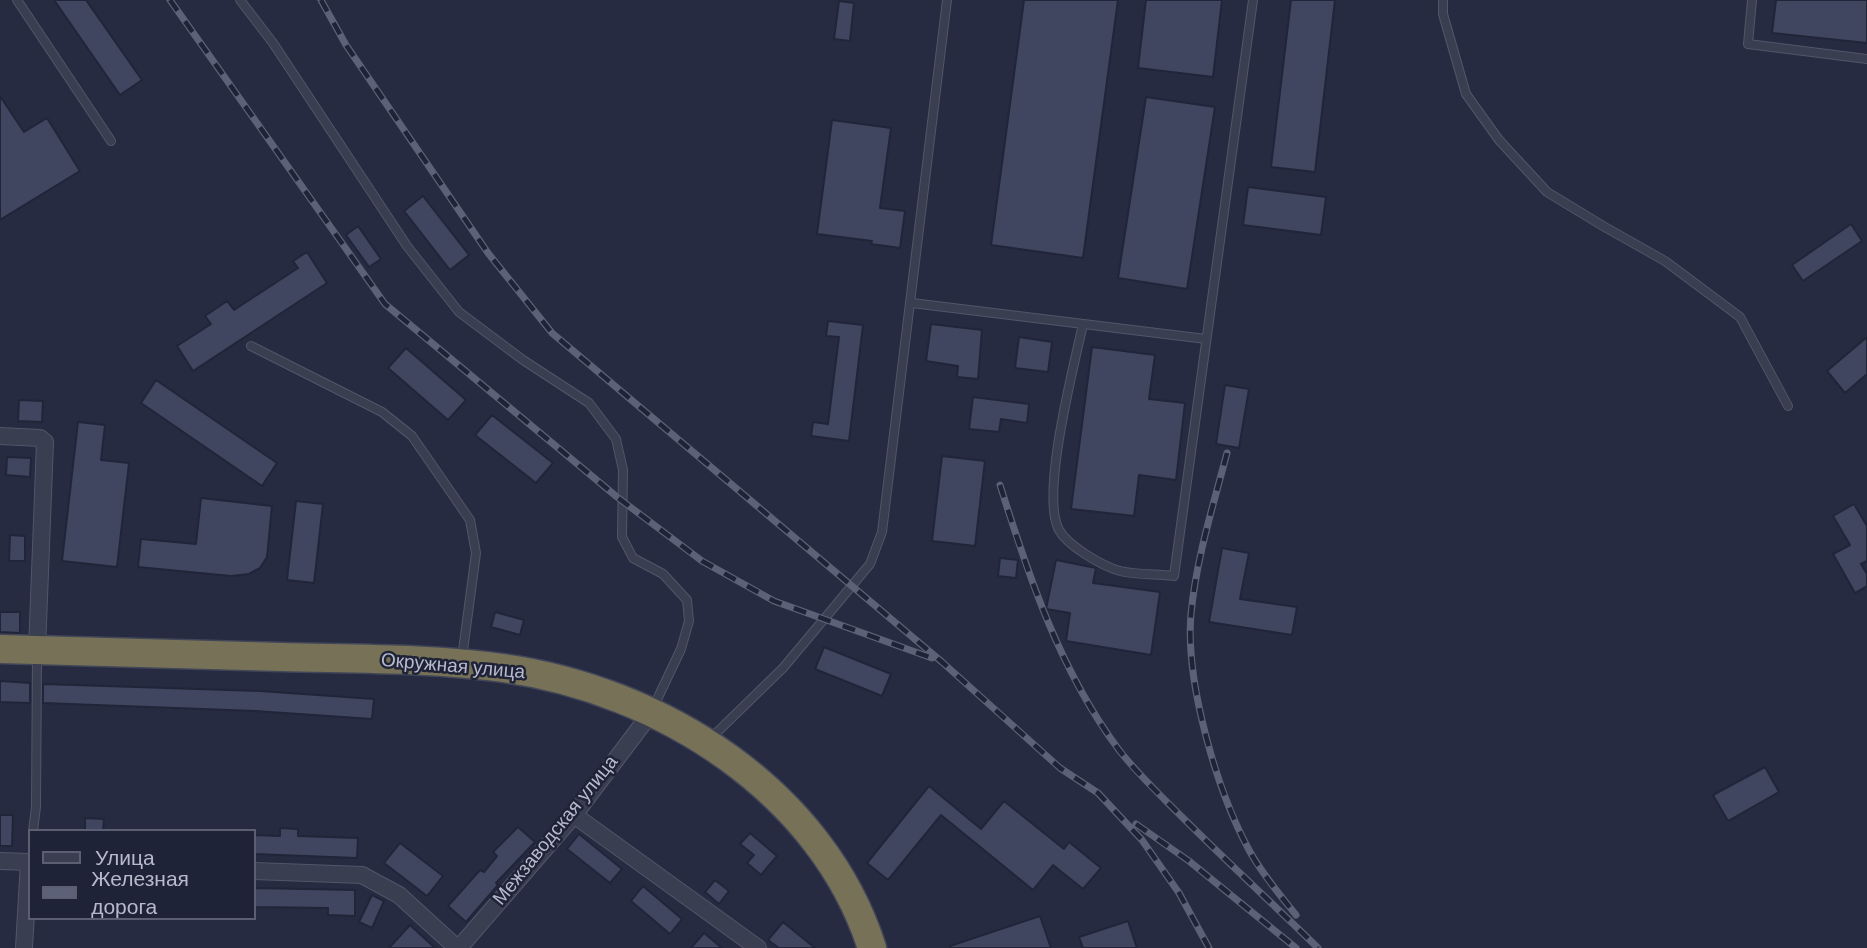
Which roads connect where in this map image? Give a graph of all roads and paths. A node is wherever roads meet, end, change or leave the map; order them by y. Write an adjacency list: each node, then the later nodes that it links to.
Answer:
1 (17, 0): 8 (lane)
2 (240, 0): 18 (lane)
3 (947, 0): 9 (lane)
4 (1253, 0): 11 (lane)
5 (1443, 0): 13 (lane)
6 (1752, 0): 7 (lane)
7 (1867, 59)
8 (111, 141)
9 (912, 303): 10 (lane); 19 (lane)
10 (1083, 324): 11 (lane); 11 (lane)
11 (1206, 339)
12 (251, 346): 17 (lane)
13 (1788, 406)
14 (0, 436): 16 (street)
15 (0, 649): 16 (highway, Окружная улица)
16 (37, 650): 17 (highway, Окружная улица); 21 (lane)
17 (461, 665): 18 (highway, Окружная улица)
18 (651, 713): 19 (highway, Окружная улица); 20 (street, Межзаводская улица)
19 (706, 743): 29 (highway, Окружная улица)
20 (574, 815): 27 (street, Межзаводская улица); 28 (street)
21 (33, 829)
22 (0, 861): 23 (street)
23 (28, 861)
24 (256, 870): 27 (street)
25 (28, 890): 26 (street)
26 (24, 948)
27 (458, 948)
28 (758, 948)
29 (872, 948)

